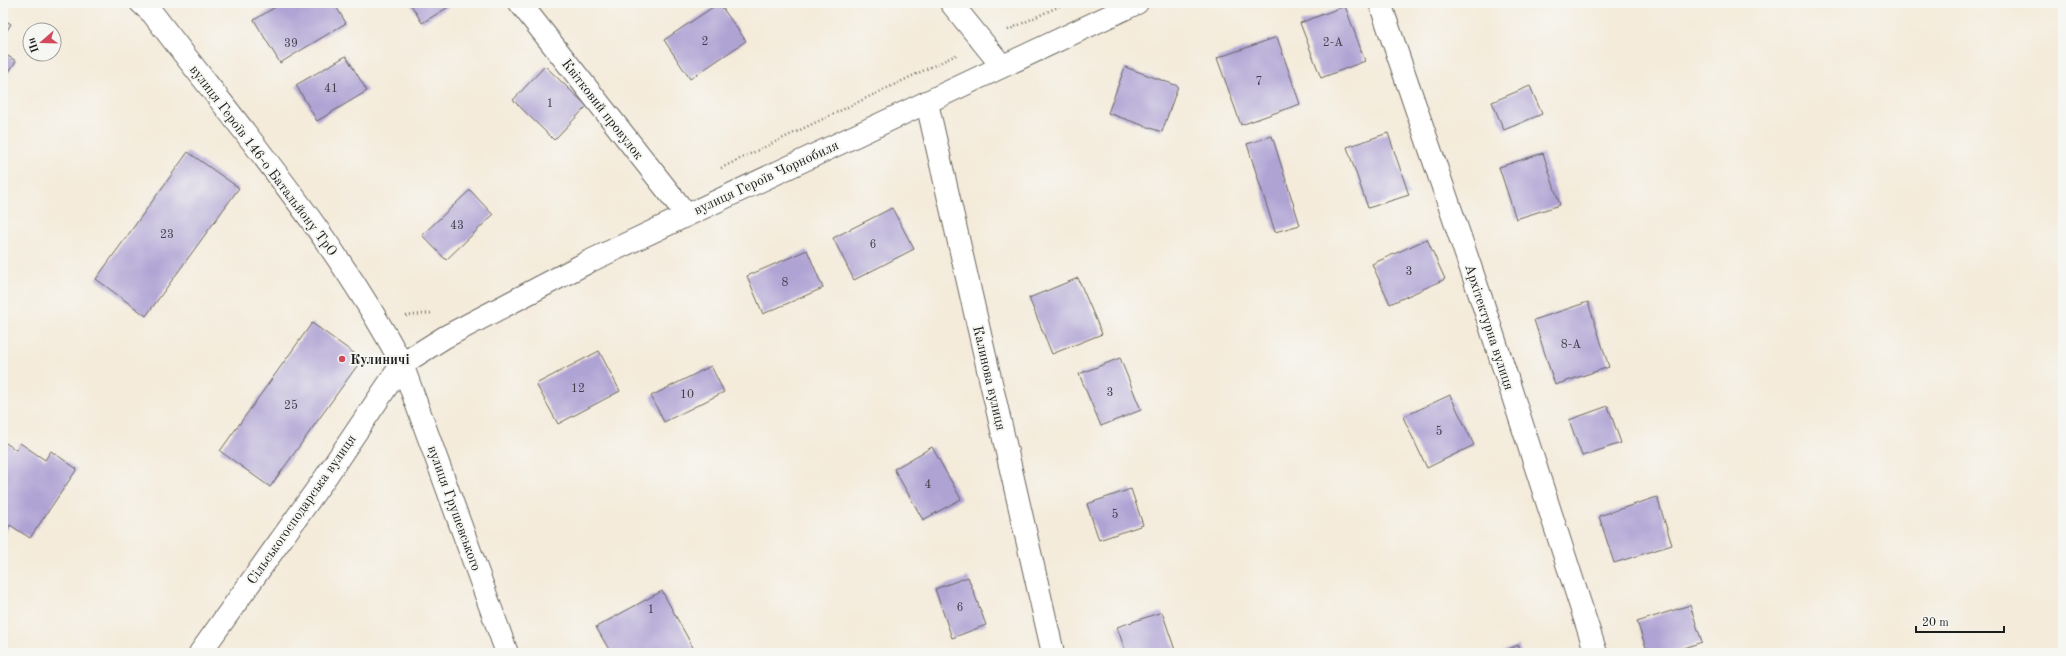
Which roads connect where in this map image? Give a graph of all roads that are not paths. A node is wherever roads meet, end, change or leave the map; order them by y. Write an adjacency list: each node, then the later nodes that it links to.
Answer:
1 (141, 3): 9 (street, вулиця Героїв 146-о Батальйону ТрО)
2 (520, 3): 8 (street, Квітковий провулок)
3 (951, 3): 6 (street)
4 (1137, 3): 6 (street, вулиця Героїв Чорнобиля)
5 (1380, 3): 13 (street, Архітектурна вулиця)
6 (1002, 66): 7 (street, вулиця Героїв Чорнобиля)
7 (927, 103): 8 (street, вулиця Героїв Чорнобиля); 12 (street, Калинова вулиця)
8 (686, 214): 9 (street, вулиця Героїв Чорнобиля)
9 (402, 364): 10 (street, Сільськогосподарська вулиця); 11 (street, вулиця Грушевського)
10 (200, 653)
11 (507, 653)
12 (1053, 653)
13 (1596, 653)

